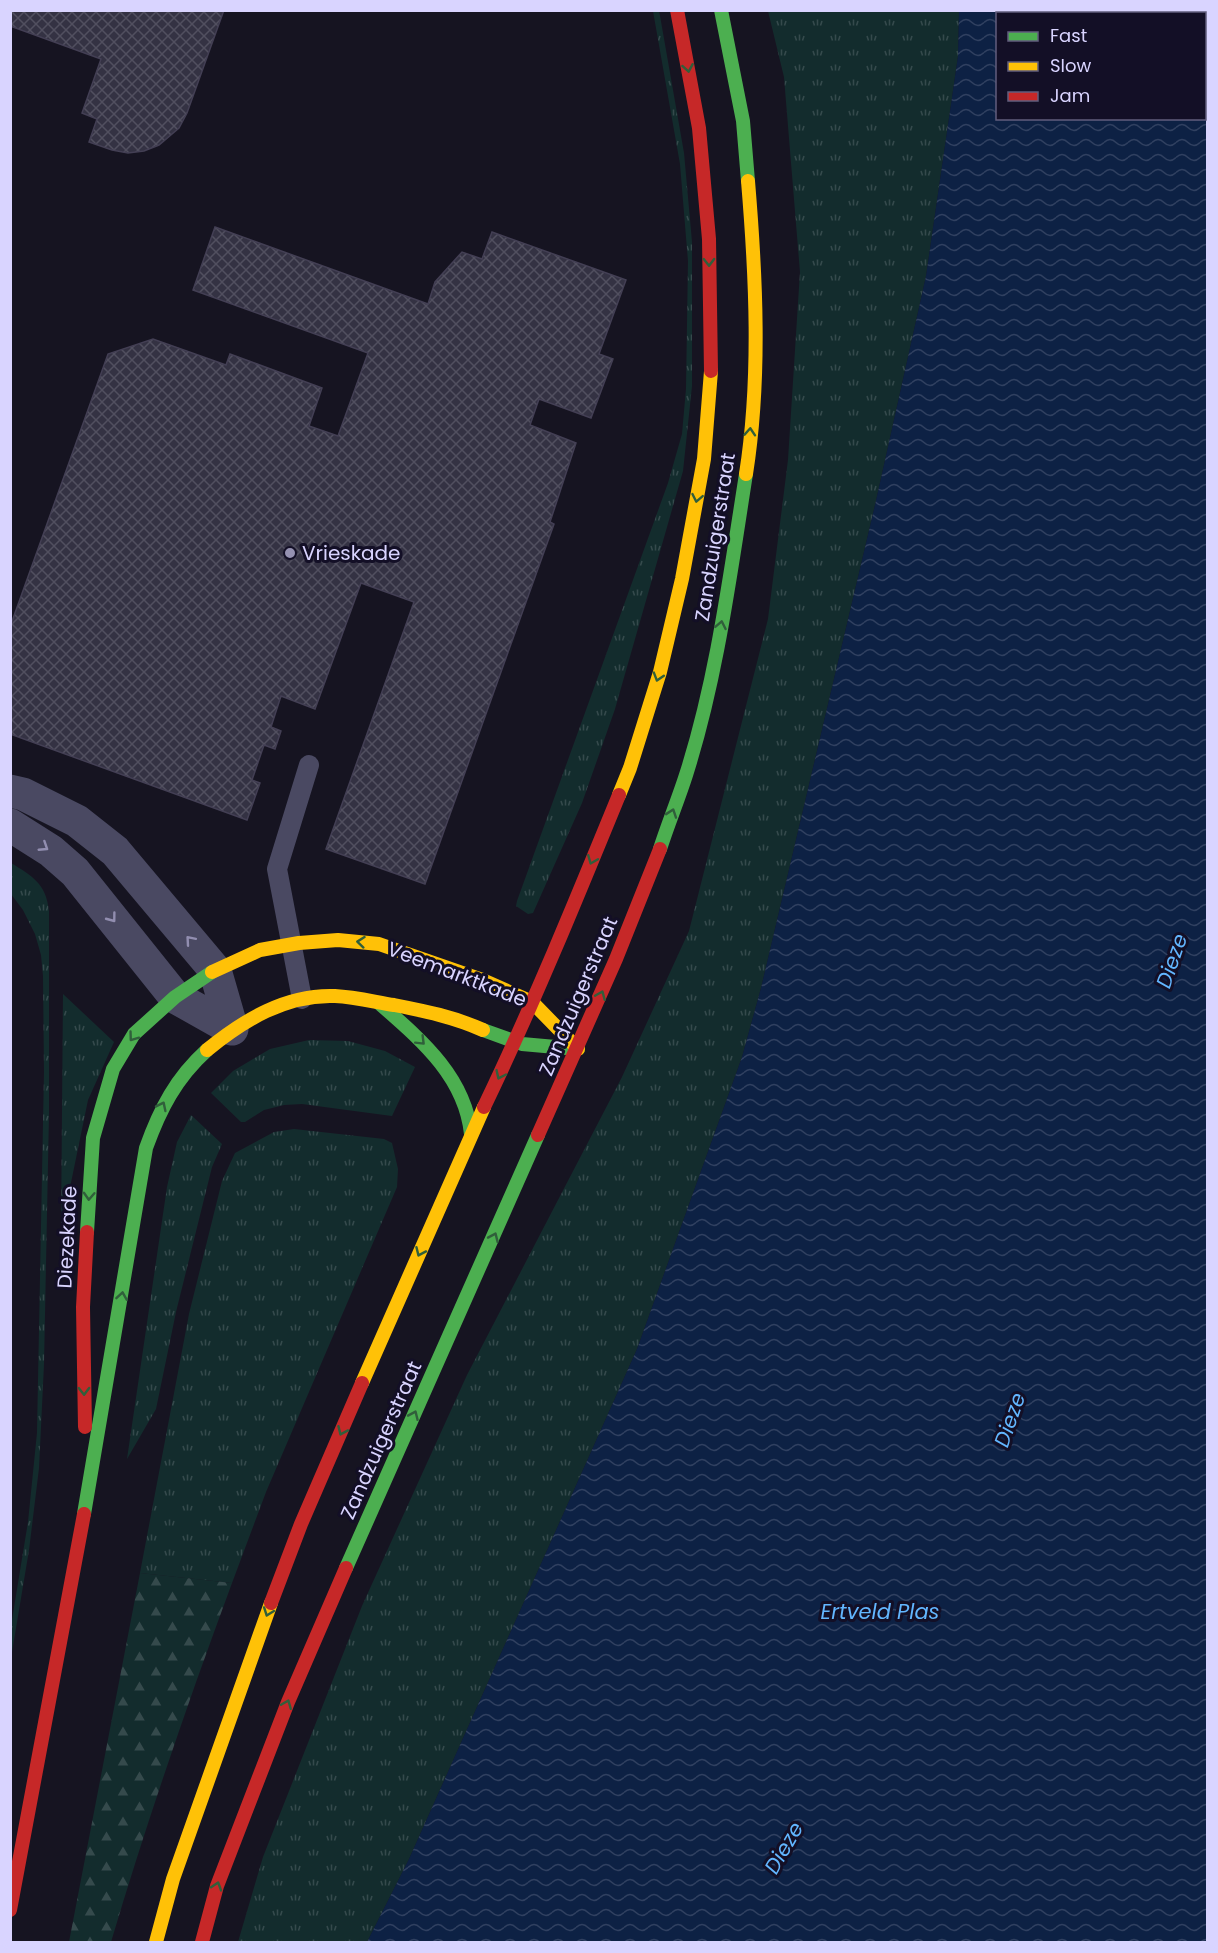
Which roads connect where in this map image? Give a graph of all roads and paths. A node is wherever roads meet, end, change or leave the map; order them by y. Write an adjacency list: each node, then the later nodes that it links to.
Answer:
1 (677, 10): 11 (main road, Zandzuigerstraat, one-way to 11)
2 (721, 10): 14 (main road, Zandzuigerstraat, one-way to 2)
3 (309, 765): 6 (lane)
4 (10, 791): 7 (street, one-way to 4)
5 (10, 825): 8 (street, one-way to 8)
6 (292, 945): 7 (main road, Veemarktkade); 9 (lane); 11 (main road, Veemarktkade, one-way to 6)
7 (215, 970): 8 (main road, Veemarktkade); 12 (street)
8 (174, 997): 12 (street); 16 (main road, Diezekade, one-way to 16)
9 (302, 999): 10 (main road); 12 (main road)
10 (378, 1002): 13 (main road); 15 (main road, one-way to 15)
11 (532, 1002): 13 (main road, Zandzuigerstraat); 14 (main road, Veemarktkade)
12 (232, 1029): 16 (main road, Diezekade, one-way to 12)
13 (515, 1042): 14 (main road); 15 (main road, Zandzuigerstraat, one-way to 15)
14 (578, 1048): 19 (main road, Zandzuigerstraat, one-way to 14)
15 (471, 1134): 18 (main road, Zandzuigerstraat, one-way to 18)
16 (86, 1506): 17 (main road, Diezekade)
17 (10, 1910)
18 (156, 1942)
19 (202, 1942)

